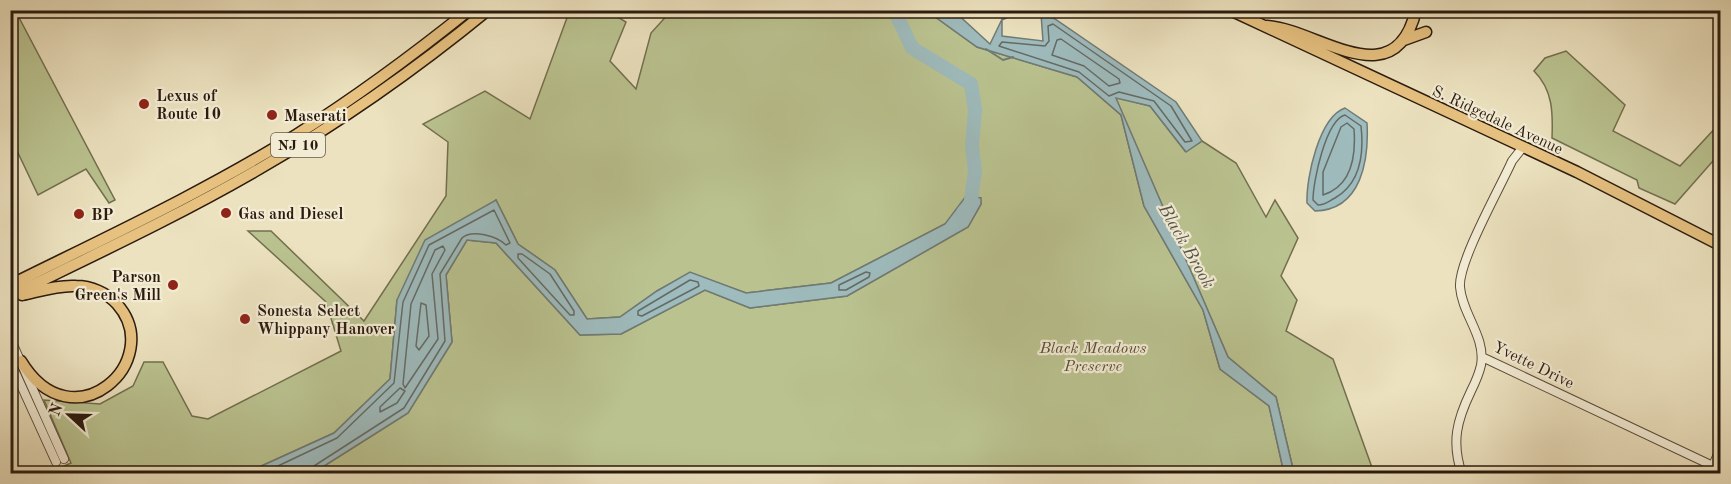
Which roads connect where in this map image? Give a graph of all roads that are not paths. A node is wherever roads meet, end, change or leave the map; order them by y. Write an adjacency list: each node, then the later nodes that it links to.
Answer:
1 (469, 10): 10 (main road, NJ 10)
2 (488, 10): 11 (main road, NJ 10)
3 (1230, 10): 5 (main road, S. Ridgedale Avenue)
4 (1416, 10): 7 (main road)
5 (1261, 26): 7 (main road); 8 (main road, S. Ridgedale Avenue)
6 (1426, 33): 7 (main road)
7 (1404, 40)
8 (1523, 147): 9 (main road, S. Ridgedale Avenue); 13 (street, Yvette Drive)
9 (1720, 245)
10 (10, 285)
11 (10, 297): 14 (main road)
12 (10, 338): 14 (street)
13 (1482, 357): 17 (street, Yvette Drive); 18 (street)
14 (16, 361): 16 (street)
15 (1720, 450): 17 (street)
16 (60, 460)
17 (1711, 470)
18 (1462, 474)

